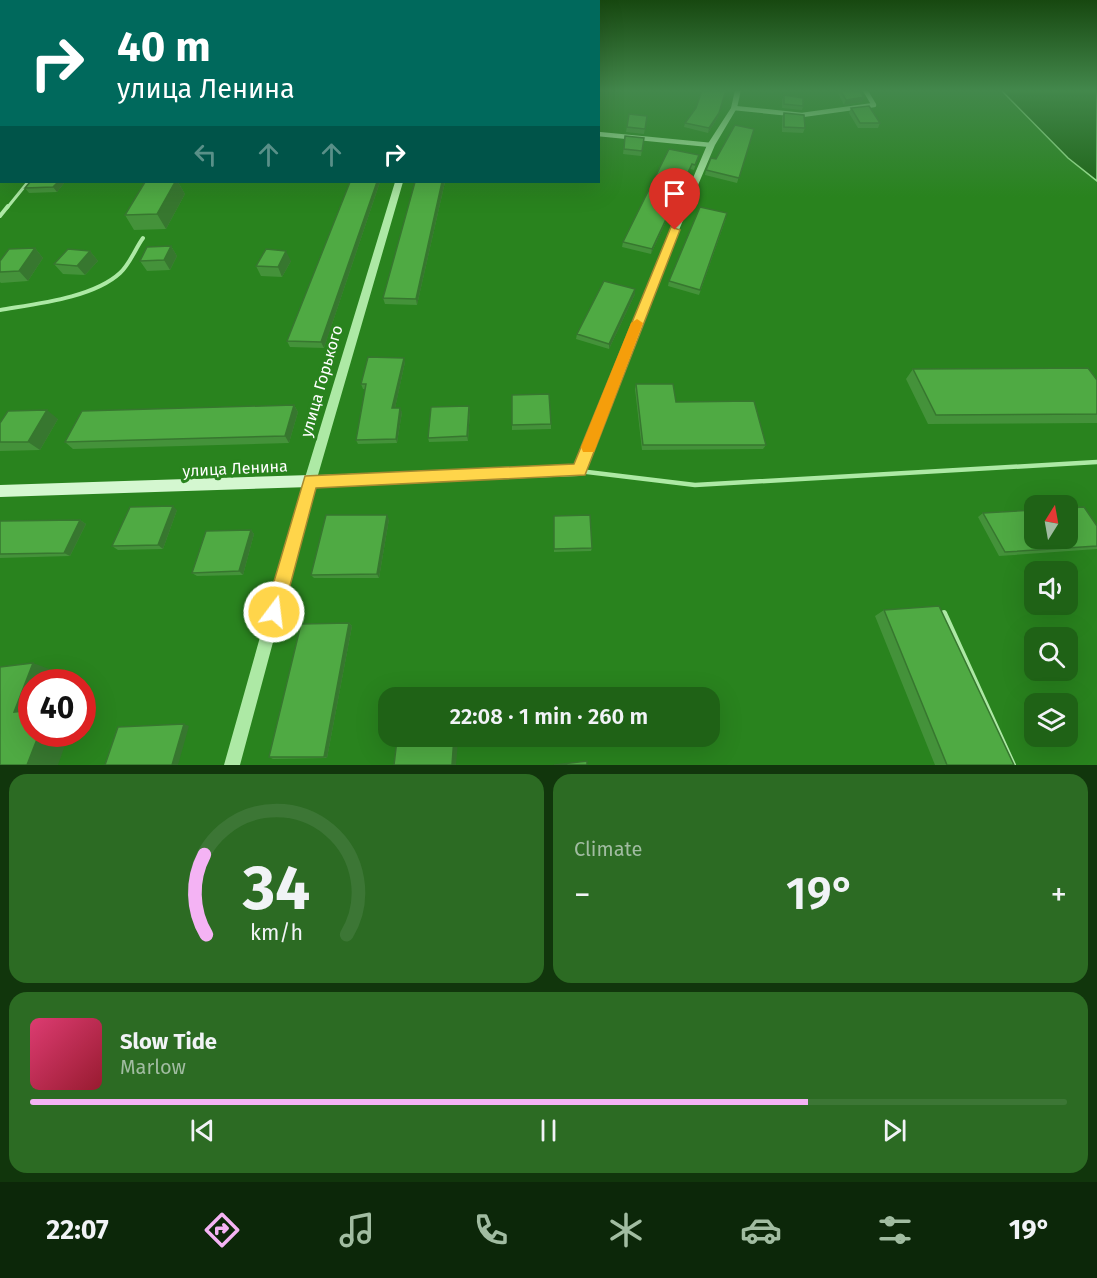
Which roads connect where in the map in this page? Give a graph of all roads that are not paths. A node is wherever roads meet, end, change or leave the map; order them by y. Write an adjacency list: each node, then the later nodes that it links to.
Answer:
1 (723, 126): 3 (street)
2 (600, 134): 3 (street)
3 (711, 145): 10 (street)
4 (27, 183): 6 (lane)
5 (399, 183): 11 (street, улица Горького)
6 (0, 216)
7 (143, 238): 8 (lane)
8 (0, 310)
9 (1097, 462): 10 (lane)
10 (579, 471): 11 (street, улица Ленина)
11 (310, 481): 12 (main road, улица Ленина); 14 (street, улица Горького)
12 (0, 491)
13 (944, 613): 15 (lane)
14 (232, 765)
15 (1013, 765)

